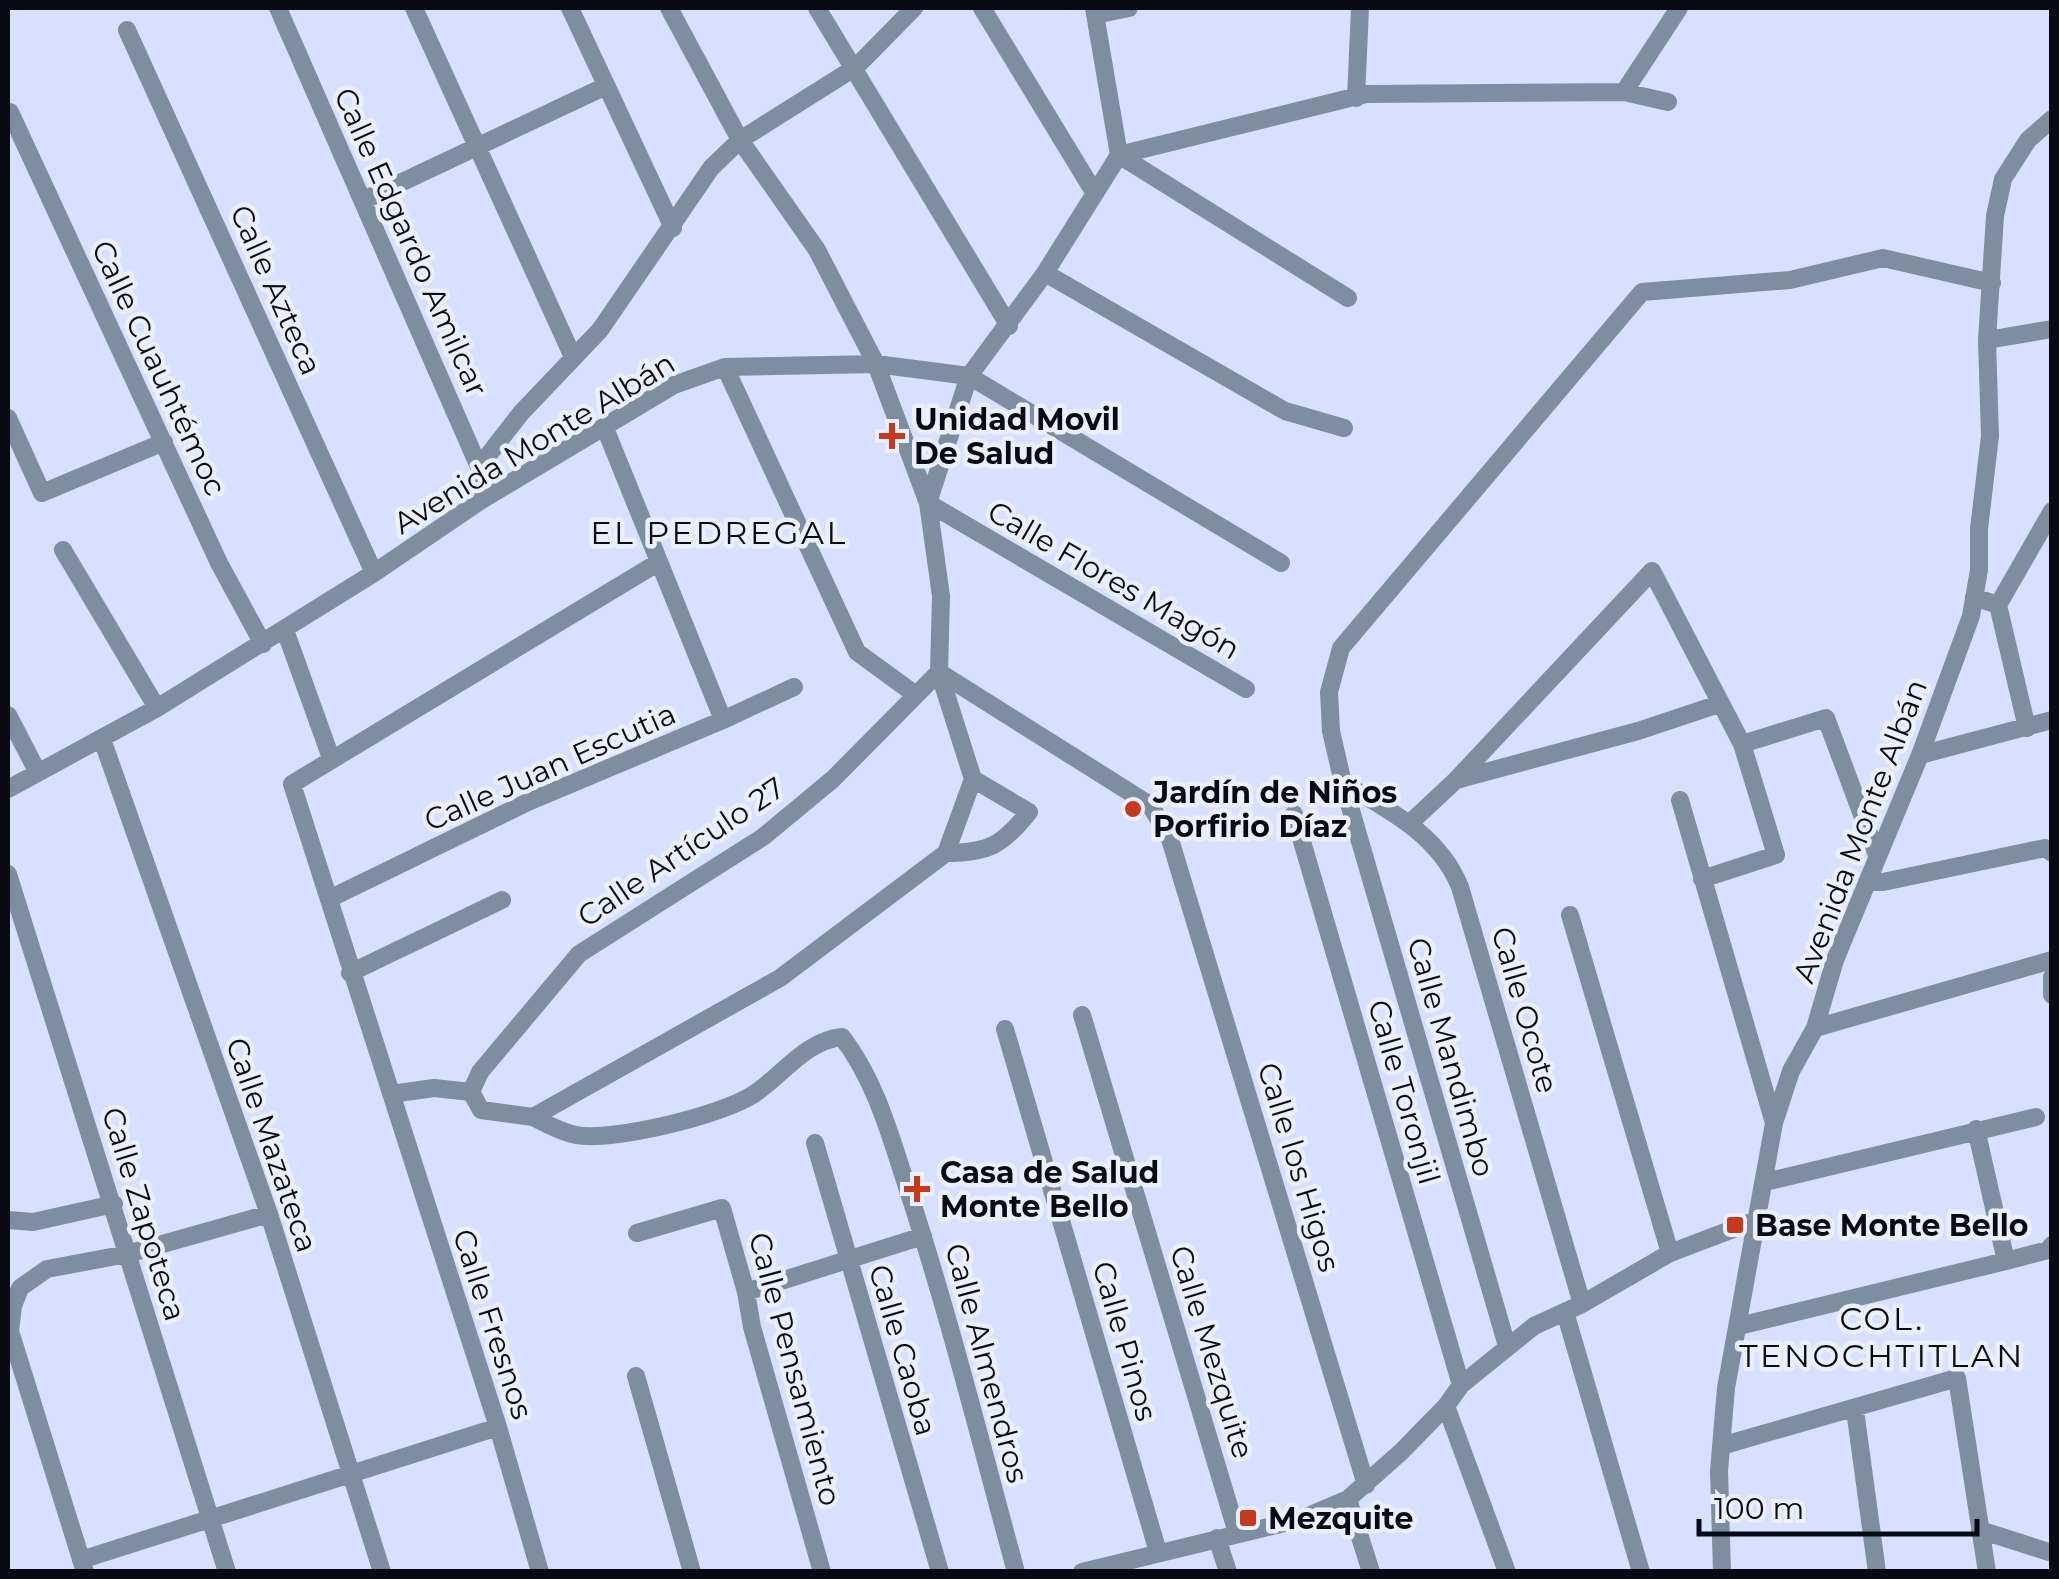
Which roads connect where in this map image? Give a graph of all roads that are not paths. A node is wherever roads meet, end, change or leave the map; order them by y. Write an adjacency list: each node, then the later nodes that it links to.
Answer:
1 (278, 8): 24 (street, Calle Edgardo Amilcar)
2 (414, 8): 21 (street)
3 (570, 8): 14 (street)
4 (669, 8): 20 (street)
5 (818, 8): 13 (street)
6 (914, 8): 13 (street)
7 (982, 8): 23 (street)
8 (1129, 8): 11 (street)
9 (1360, 8): 16 (street)
10 (1679, 8): 15 (street)
11 (1094, 11): 22 (street)
12 (127, 30): 49 (street, Calle Azteca)
13 (856, 68): 20 (street); 29 (street)
14 (606, 86): 21 (street); 25 (street)
15 (1624, 92): 16 (street); 17 (street)
16 (1356, 98): 22 (street)
17 (1668, 102)
18 (10, 112): 39 (street, Calle Cuauhtémoc)
19 (2052, 119): 27 (street, Avenida Monte Albán)
20 (740, 140): 25 (street); 33 (street)
21 (479, 145): 24 (street); 32 (street)
22 (1119, 155): 23 (street); 28 (street)
23 (1094, 192): 26 (street)
24 (364, 200): 40 (street, Calle Edgardo Amilcar)
25 (673, 228): 32 (street)
26 (1045, 273): 29 (street); 38 (street)
27 (1992, 283): 31 (street, Avenida Monte Albán); 71 (street, Calle Mandimbo)
28 (1348, 298)
29 (1008, 326): 35 (street)
30 (2052, 329): 31 (street)
31 (1987, 340): 50 (street, Avenida Monte Albán)
32 (573, 358): 40 (street)
33 (876, 364): 34 (street, Avenida Monte Albán); 35 (street, Avenida Monte Albán); 42 (street)
34 (725, 367): 37 (street, Avenida Monte Albán); 57 (street)
35 (969, 376): 42 (street); 48 (street)
36 (8, 418): 39 (street)
37 (605, 428): 41 (street, Avenida Monte Albán); 47 (street)
38 (1344, 428)
39 (164, 442): 53 (street, Calle Cuauhtémoc)
40 (479, 468): 41 (street, Calle Edgardo Amilcar)
41 (480, 501): 49 (street, Avenida Monte Albán)
42 (928, 503): 54 (street); 56 (street, Calle Flores Magón)
43 (2052, 512): 46 (street)
44 (2052, 539): 46 (street)
45 (63, 550): 59 (street)
46 (2024, 556): 51 (street)
47 (659, 562): 61 (street); 67 (street)
48 (1281, 563)
49 (374, 573): 52 (street, Avenida Monte Albán)
50 (1974, 597): 51 (street); 66 (street, Avenida Monte Albán)
51 (1998, 605): 63 (street)
52 (284, 630): 53 (street, Avenida Monte Albán); 67 (street)
53 (263, 644): 59 (street, Avenida Monte Albán)
54 (938, 672): 57 (street, Calle Artículo 27); 69 (street); 122 (street, Calle los Higos)
55 (794, 687): 61 (street, Calle Juan Escutia)
56 (1246, 688)
57 (916, 694): 92 (street, Calle Artículo 27)
58 (1719, 704): 65 (street); 70 (street); 70 (street)
59 (157, 708): 64 (street, Avenida Monte Albán)
60 (8, 716): 68 (street)
61 (722, 720): 82 (street, Calle Juan Escutia)
62 (2052, 720): 63 (street)
63 (2022, 730): 66 (street)
64 (102, 739): 68 (street, Avenida Monte Albán); 101 (street, Calle Mazateca)
65 (1742, 744): 78 (street); 80 (street)
66 (1920, 755): 78 (street, Avenida Monte Albán)
67 (331, 758): 82 (street, Calle Fresnos)
68 (38, 773): 72 (street, Avenida Monte Albán)
69 (974, 779): 76 (street); 76 (street)
70 (1456, 780): 75 (street)
71 (1343, 782): 75 (street, Calle Ocote); 114 (street, Calle Mandimbo)
72 (8, 789)
73 (1680, 800): 80 (street)
74 (1294, 814): 116 (street, Calle Toronjil)
75 (1410, 823): 112 (street, Calle Ocote)
76 (946, 853): 94 (street)
77 (2052, 853): 81 (street)
78 (1878, 854): 81 (street, Avenida Monte Albán)
79 (8, 874): 100 (street, Calle Zapoteca)
80 (1702, 879): 96 (street)
81 (1866, 882): 90 (street, Avenida Monte Albán)
82 (329, 899): 86 (street, Calle Fresnos)
83 (502, 900): 86 (street)
84 (1570, 915): 107 (street)
85 (2052, 960): 90 (street)
86 (350, 972): 93 (street, Calle Fresnos)
87 (2052, 977): 88 (street)
88 (2052, 995)
89 (1082, 1015): 126 (street, Calle Mezquite)
90 (1814, 1028): 96 (street, Avenida Monte Albán)
91 (1006, 1029): 128 (street, Calle Pinos)
92 (472, 1092): 93 (street); 94 (street)
93 (391, 1094): 119 (street, Calle Fresnos)
94 (533, 1117): 105 (street, Calle Almendros)
95 (2036, 1117): 97 (street)
96 (1774, 1123): 99 (street, Avenida Monte Albán)
97 (1976, 1129): 99 (street); 110 (street)
98 (815, 1143): 109 (street, Calle Caoba)
99 (1765, 1182): 103 (street, Avenida Monte Albán)
100 (114, 1204): 102 (street); 108 (street, Calle Zapoteca)
101 (269, 1214): 108 (street); 121 (street, Calle Mazateca)
102 (8, 1220)
103 (1757, 1220): 107 (street); 113 (street, Avenida Monte Albán)
104 (637, 1234): 111 (street, Calle Pensamiento)
105 (923, 1236): 109 (street); 138 (street, Calle Almendros)
106 (2052, 1245): 110 (street)
107 (1670, 1253): 112 (street)
108 (126, 1254): 124 (street, Calle Zapoteca); 130 (street)
109 (848, 1258): 111 (street); 137 (street, Calle Caoba)
110 (2006, 1261): 113 (street)
111 (746, 1292): 136 (street, Calle Pensamiento)
112 (1573, 1308): 114 (street); 131 (street, Calle Ocote)
113 (1738, 1326): 120 (street, Avenida Monte Albán)
114 (1507, 1346): 116 (street)
115 (636, 1376): 135 (street)
116 (1461, 1385): 117 (street)
117 (1446, 1406): 122 (street); 142 (street)
118 (1856, 1410): 120 (street); 125 (street); 144 (street)
119 (498, 1427): 121 (street); 134 (street, Calle Fresnos)
120 (1721, 1446): 143 (street, Avenida Monte Albán)
121 (349, 1474): 124 (street); 133 (street, Calle Mazateca)
122 (1366, 1485): 123 (street)
123 (1348, 1499): 126 (street); 141 (street)
124 (209, 1517): 130 (street); 132 (street, Calle Zapoteca)
125 (1980, 1530): 129 (street); 145 (street)
126 (1237, 1533): 127 (street)
127 (1217, 1538): 128 (street); 140 (street)
128 (1158, 1552): 139 (street)
129 (2052, 1553)
130 (83, 1566)
131 (1638, 1569)
132 (228, 1572)
133 (382, 1572)
134 (540, 1572)
135 (692, 1572)
136 (822, 1572)
137 (940, 1572)
138 (1016, 1572)
139 (1082, 1572)
140 (1228, 1572)
141 (1371, 1572)
142 (1506, 1572)
143 (1722, 1572)
144 (1877, 1572)
145 (1987, 1572)

